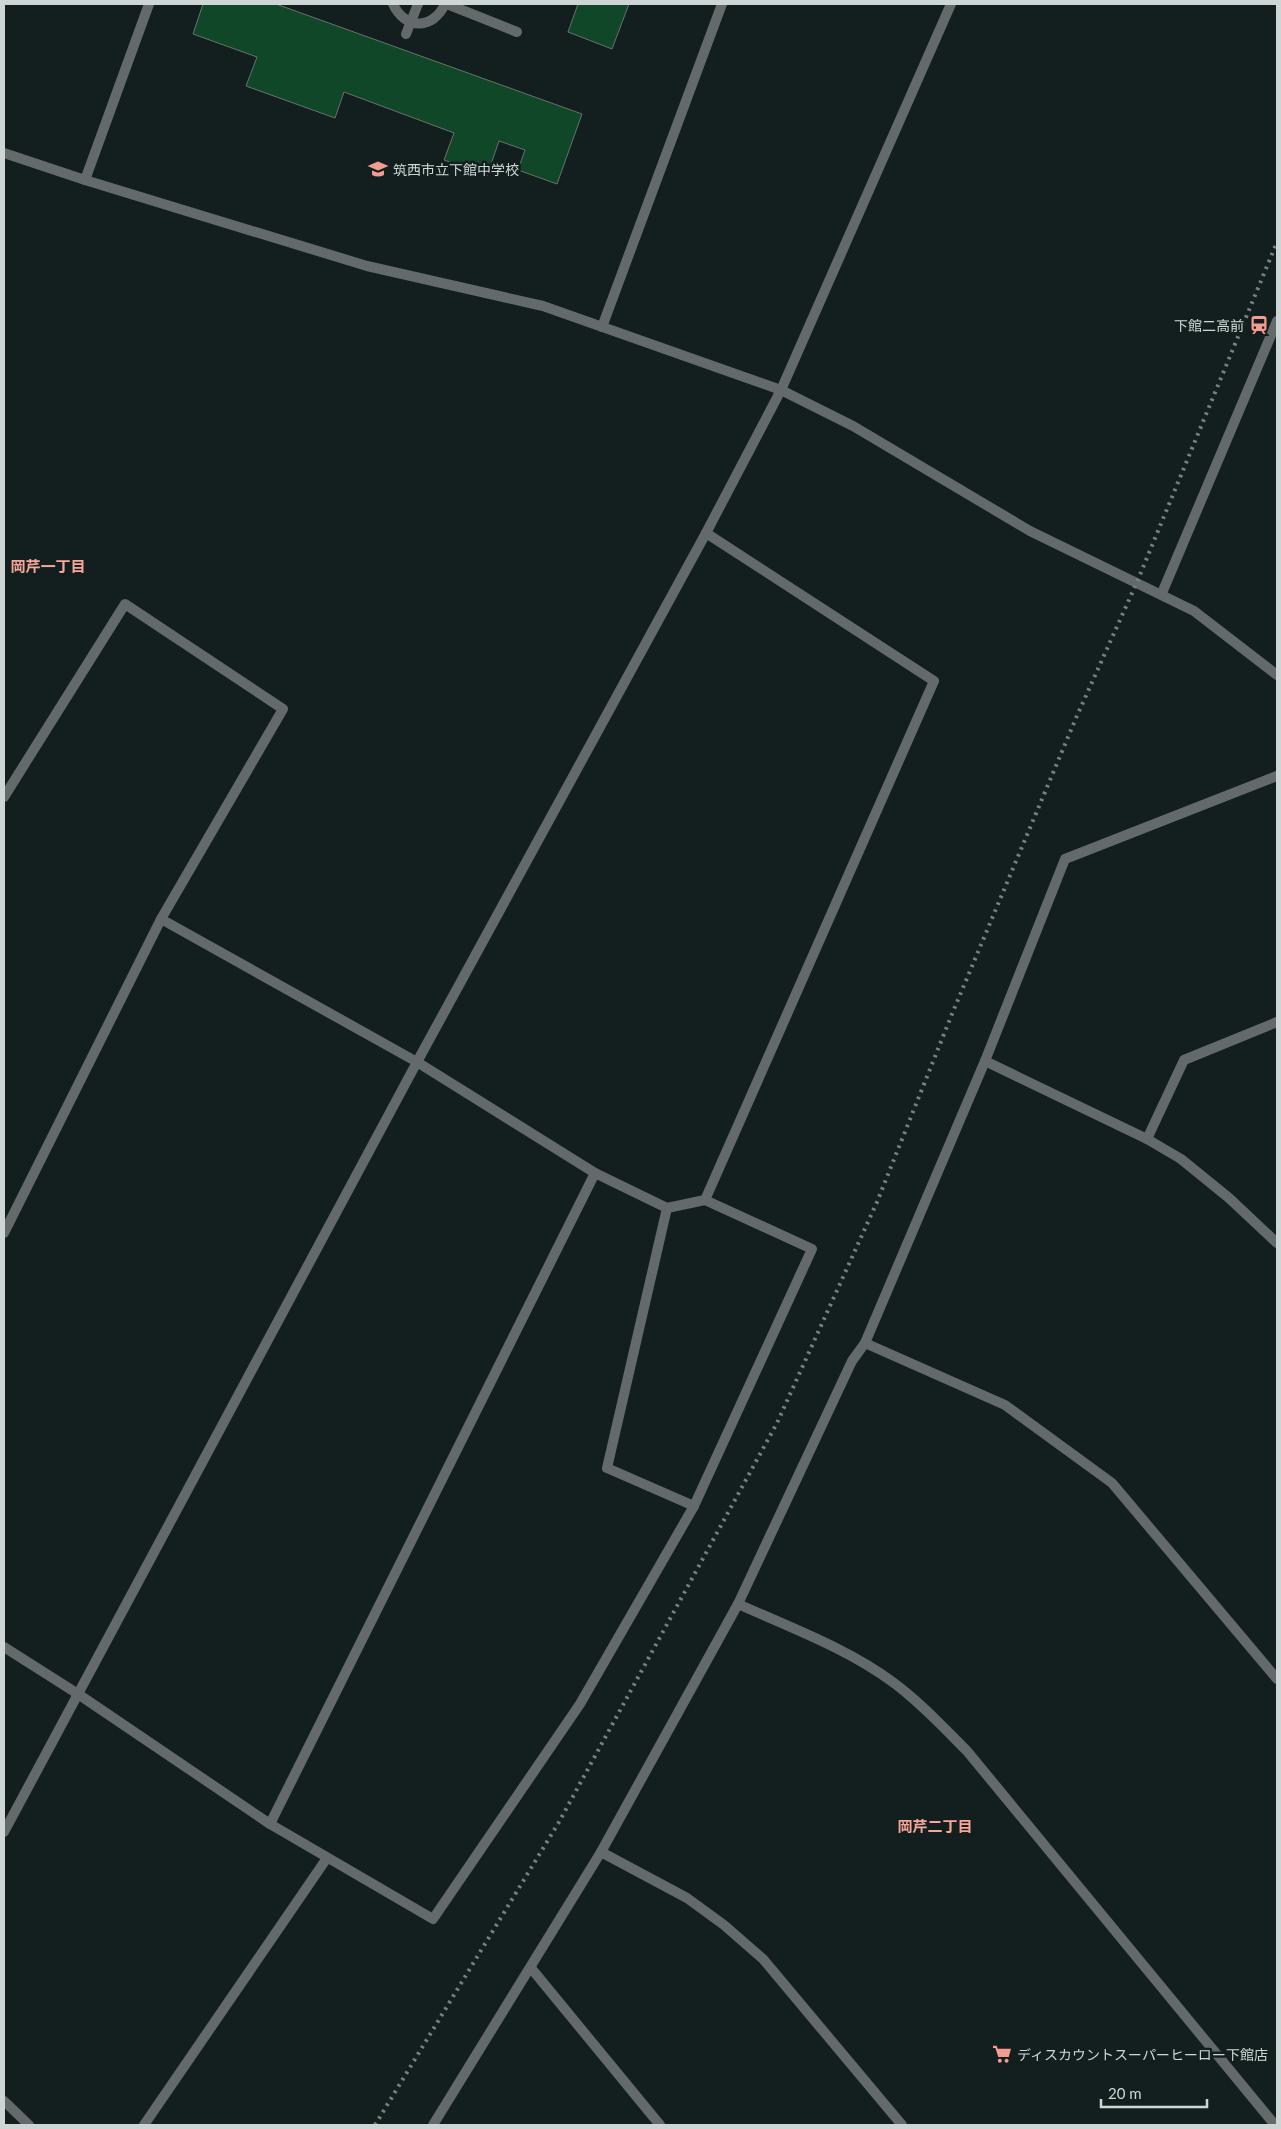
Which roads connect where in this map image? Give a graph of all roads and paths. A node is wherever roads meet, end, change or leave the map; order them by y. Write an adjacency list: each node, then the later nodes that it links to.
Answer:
1 (149, 4): 11 (street)
2 (393, 4): 7 (street)
3 (418, 4): 7 (street)
4 (446, 4): 7 (street); 8 (street)
5 (722, 4): 13 (street)
6 (951, 4): 14 (street)
7 (410, 22): 9 (street)
8 (517, 32)
9 (406, 34)
10 (4, 153): 11 (street)
11 (85, 180): 13 (street)
12 (1277, 321): 16 (street)
13 (602, 327): 14 (street)
14 (781, 390): 15 (street); 16 (street)
15 (706, 533): 23 (street); 26 (street)
16 (1162, 594): 17 (street)
17 (1277, 675)
18 (1277, 776): 22 (street)
19 (4, 797): 20 (street)
20 (161, 919): 23 (street); 28 (street)
21 (1277, 1022): 24 (street)
22 (985, 1061): 24 (street); 30 (street)
23 (417, 1062): 25 (street); 35 (street)
24 (1147, 1139): 29 (street)
25 (595, 1173): 27 (street); 36 (street)
26 (705, 1200): 27 (street); 31 (street)
27 (666, 1208): 31 (street)
28 (4, 1233)
29 (1277, 1243)
30 (865, 1343): 32 (street); 34 (street)
31 (694, 1506): 39 (street)
32 (738, 1604): 38 (street); 47 (street)
33 (4, 1647): 35 (street)
34 (1277, 1678)
35 (78, 1694): 36 (street); 37 (street)
36 (270, 1824): 39 (street)
37 (4, 1832)
38 (601, 1852): 40 (street); 46 (street)
39 (327, 1858): 43 (street)
40 (531, 1968): 44 (street); 45 (street)
41 (4, 2100): 42 (street)
42 (30, 2125)
43 (144, 2125)
44 (433, 2125)
45 (660, 2125)
46 (902, 2125)
47 (1275, 2125)

